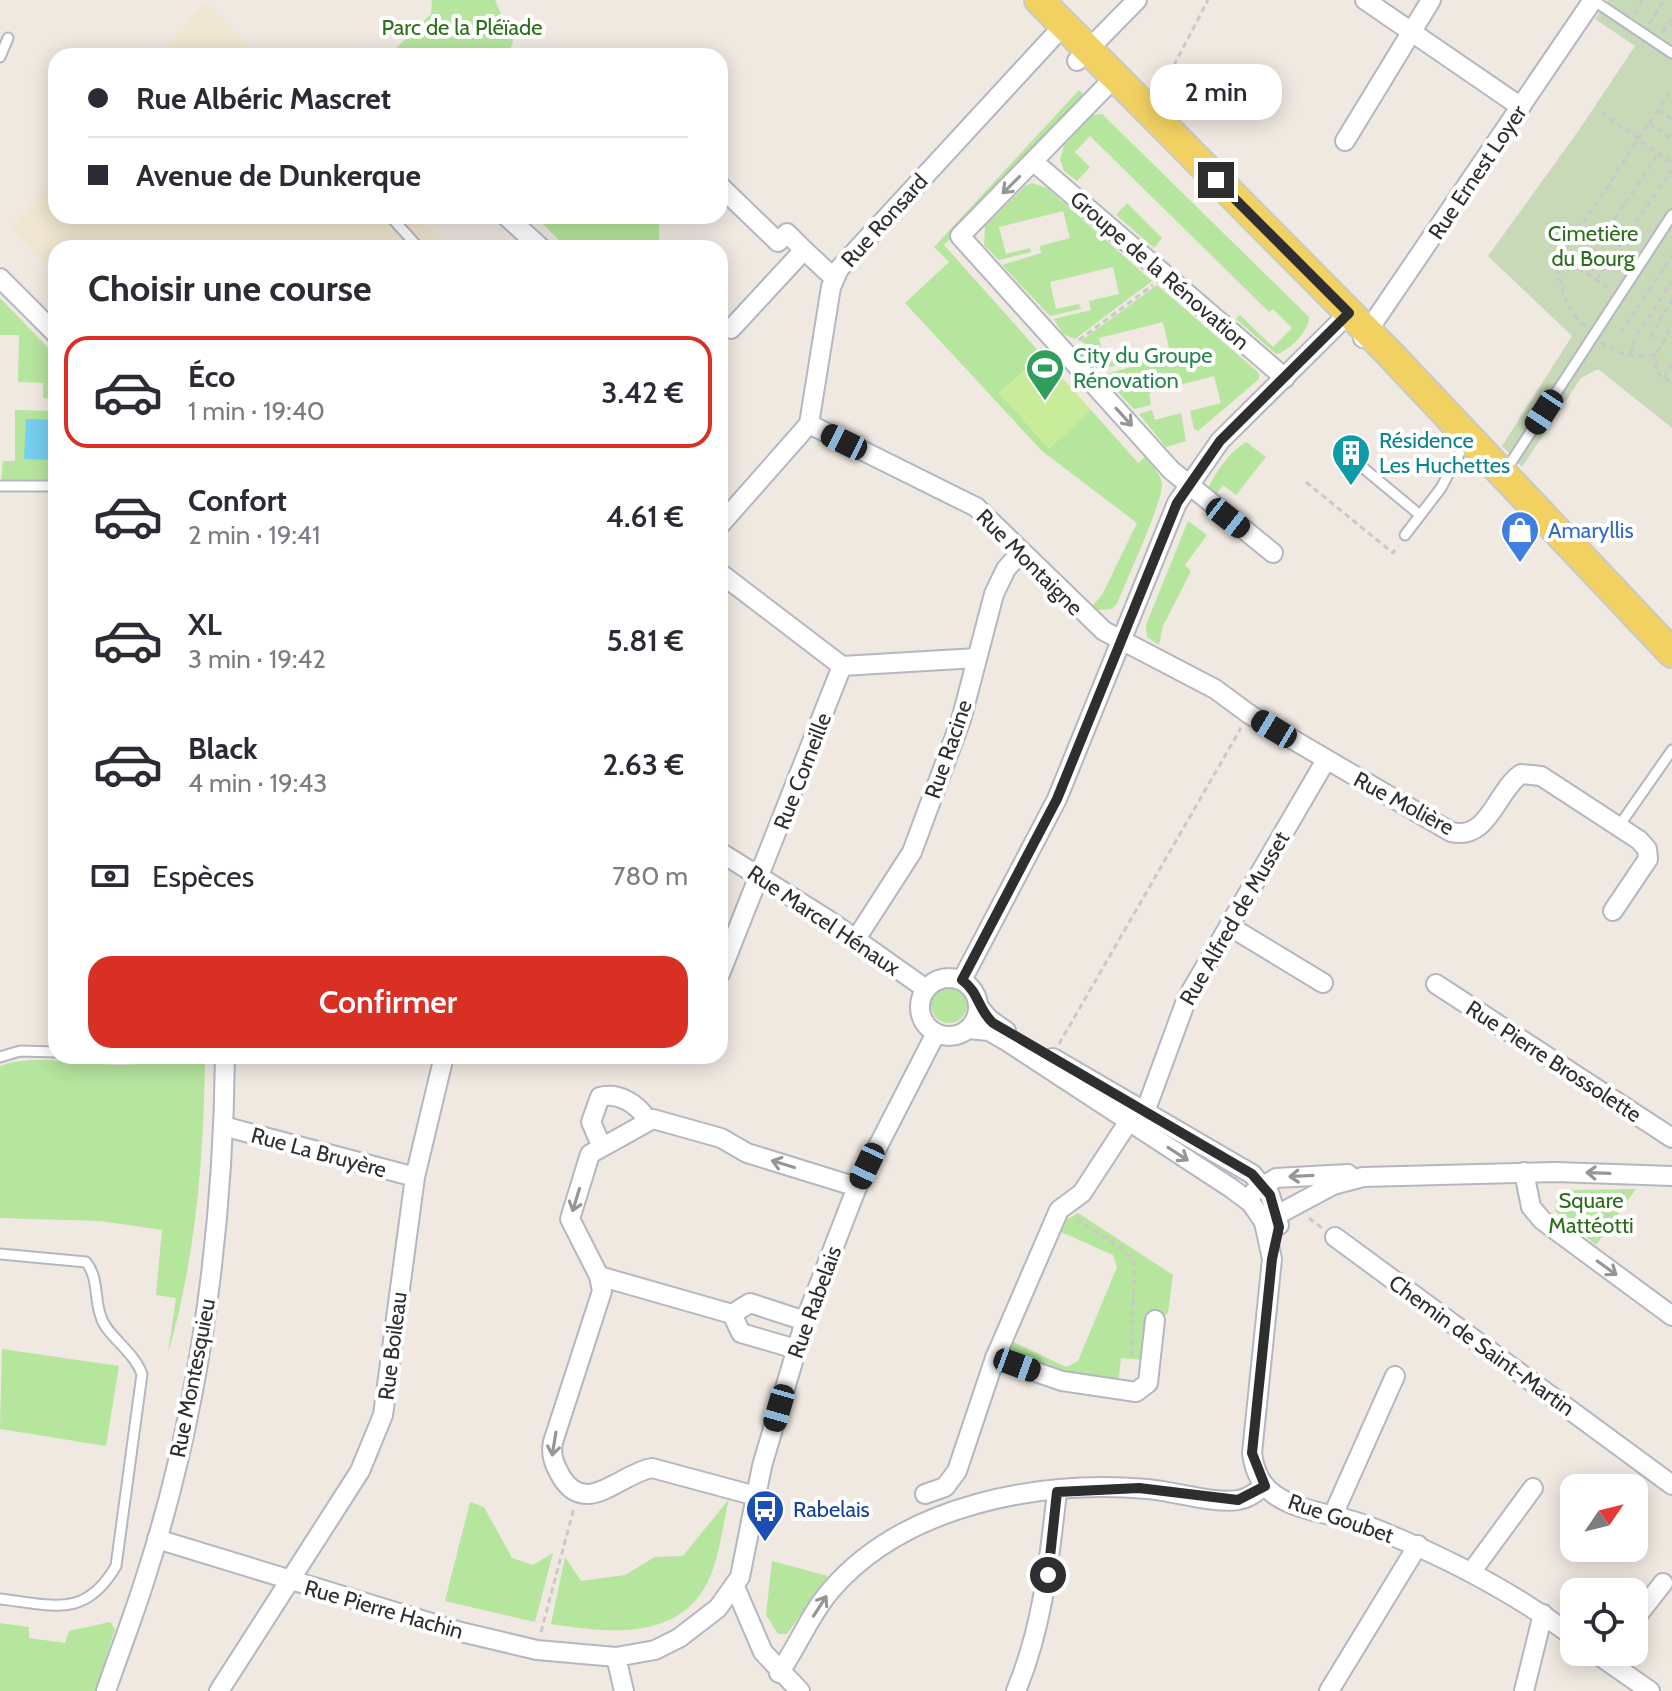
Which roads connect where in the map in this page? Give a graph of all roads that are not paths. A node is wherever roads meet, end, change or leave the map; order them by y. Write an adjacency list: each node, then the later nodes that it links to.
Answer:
1 (1019, 0): 7 (main road)
2 (1039, 0): 7 (main road)
3 (1137, 0): 11 (street)
4 (1365, 0): 8 (street)
5 (1431, 0): 8 (street)
6 (1593, 0): 10 (lane); 14 (street, Rue Ernest Loyer)
7 (1058, 32): 11 (main road); 25 (street, Rue Ronsard)
8 (1411, 32): 14 (street); 15 (street)
9 (8, 38): 12 (lane)
10 (1672, 53)
11 (1082, 56): 13 (main road)
12 (0, 57)
13 (1109, 83): 16 (street); 27 (main road); 27 (main road)
14 (1521, 107): 27 (street, Rue Ernest Loyer)
15 (1345, 141)
16 (1034, 162): 29 (street, Groupe de la Rénovation); 36 (street, one-way to 36)
17 (728, 194): 23 (street)
18 (1672, 215): 33 (lane)
19 (397, 224): 21 (lane)
20 (515, 224): 22 (street)
21 (412, 240)
22 (532, 240)
23 (804, 250): 25 (street); 28 (street)
24 (0, 278): 26 (street)
25 (834, 278): 30 (street, Rue Ronsard)
26 (48, 326)
27 (1354, 328): 29 (street); 31 (main road)
28 (731, 329)
29 (1285, 378): 36 (street)
30 (809, 424): 38 (street); 40 (street, Rue Montaigne)
31 (1466, 442): 33 (main road); 37 (lane); 43 (main road)
32 (1344, 452): 37 (lane)
33 (1504, 473): 43 (main road)
34 (0, 486): 35 (lane)
35 (48, 486)
36 (1187, 486): 41 (street); 44 (street)
37 (1420, 515): 39 (lane)
38 (728, 516)
39 (1405, 535)
40 (1021, 552): 44 (street, Rue Montaigne); 46 (street, Rue Racine)
41 (1273, 553)
42 (728, 579): 47 (street)
43 (1615, 596): 45 (main road)
44 (1120, 640): 49 (street, Rue Molière); 57 (street)
45 (1672, 653)
46 (977, 658): 47 (street); 55 (street, Rue Racine)
47 (842, 666): 52 (street, Rue Corneille)
48 (1672, 750): 50 (lane)
49 (1326, 760): 50 (street, Rue Molière); 54 (street, Rue Alfred de Musset)
50 (1619, 826): 53 (street, Rue Molière)
51 (728, 857): 52 (street, Rue Marcel Hénaux)
52 (761, 876): 55 (street, Rue Marcel Hénaux); 56 (street, Rue Corneille)
53 (1613, 911)
54 (1229, 926): 58 (street); 69 (street, Rue Alfred de Musset)
55 (856, 939): 60 (street, Rue Marcel Hénaux)
56 (728, 955)
57 (962, 980): 60 (street); 61 (street)
58 (1323, 983)
59 (1436, 984): 71 (street, Rue Pierre Brossolette)
60 (926, 989): 63 (street)
61 (979, 1007): 62 (street); 69 (street)
62 (969, 1029): 63 (street); 69 (street)
63 (936, 1033): 78 (street, Rue Rabelais)
64 (48, 1052): 65 (lane)
65 (0, 1057)
66 (225, 1064): 70 (street, Rue Montesquieu)
67 (442, 1064): 75 (street, Rue Boileau)
68 (647, 1119): 72 (street); 72 (street); 78 (street, one-way to 68)
69 (1138, 1121): 77 (street); 79 (street, one-way to 79); 89 (street, Rue Alfred de Musset)
70 (223, 1126): 75 (street, Rue La Bruyère); 98 (street, Rue Montesquieu)
71 (1672, 1138)
72 (601, 1145): 83 (street, one-way to 83)
73 (1524, 1172): 74 (street, one-way to 73); 76 (street); 85 (street, one-way to 85)
74 (1672, 1176)
75 (415, 1177): 101 (street, Rue Boileau)
76 (1363, 1177): 77 (street, one-way to 77); 80 (street)
77 (1263, 1184): 79 (street); 80 (street)
78 (857, 1187): 87 (street, Rue Rabelais)
79 (1247, 1200): 80 (street)
80 (1278, 1214): 92 (street)
81 (1335, 1237): 91 (street, Chemin de Saint-Martin)
82 (0, 1254): 104 (lane)
83 (599, 1276): 84 (street); 96 (street, one-way to 96)
84 (732, 1314): 87 (street); 88 (street)
85 (1672, 1316)
86 (1155, 1320): 89 (street)
87 (805, 1321): 88 (street, Rue Rabelais)
88 (796, 1349): 96 (street, Rue Rabelais)
89 (995, 1358): 95 (street)
90 (1395, 1376): 97 (street)
91 (1672, 1485)
92 (1265, 1486): 94 (street, Rue Goubet); 97 (street, Rue Goubet)
93 (1533, 1488): 100 (street)
94 (1057, 1492): 110 (street, Rue Goubet, one-way to 94); 115 (street)
95 (925, 1494)
96 (756, 1496): 103 (street, Rue Rabelais)
97 (1333, 1515): 99 (street, Rue Goubet)
98 (157, 1539): 101 (street, Rue Pierre Hachin); 112 (street, Rue Montesquieu)
99 (1418, 1545): 100 (street, Rue Goubet); 116 (street)
100 (1472, 1571): 106 (street, Rue Goubet)
101 (292, 1581): 108 (street, Rue Pierre Hachin); 113 (street, Rue Boileau)
102 (1663, 1583): 105 (street)
103 (735, 1587): 108 (street, Rue Pierre Hachin); 110 (street)
104 (0, 1599)
105 (1648, 1602)
106 (1543, 1614): 107 (street, Rue Goubet); 117 (street)
107 (1560, 1627)
108 (616, 1657): 114 (street)
109 (1618, 1666): 118 (street)
110 (779, 1673): 111 (street)
111 (794, 1690)
112 (106, 1691)
113 (219, 1691)
114 (624, 1691)
115 (1016, 1691)
116 (1329, 1691)
117 (1524, 1691)
118 (1650, 1691)

